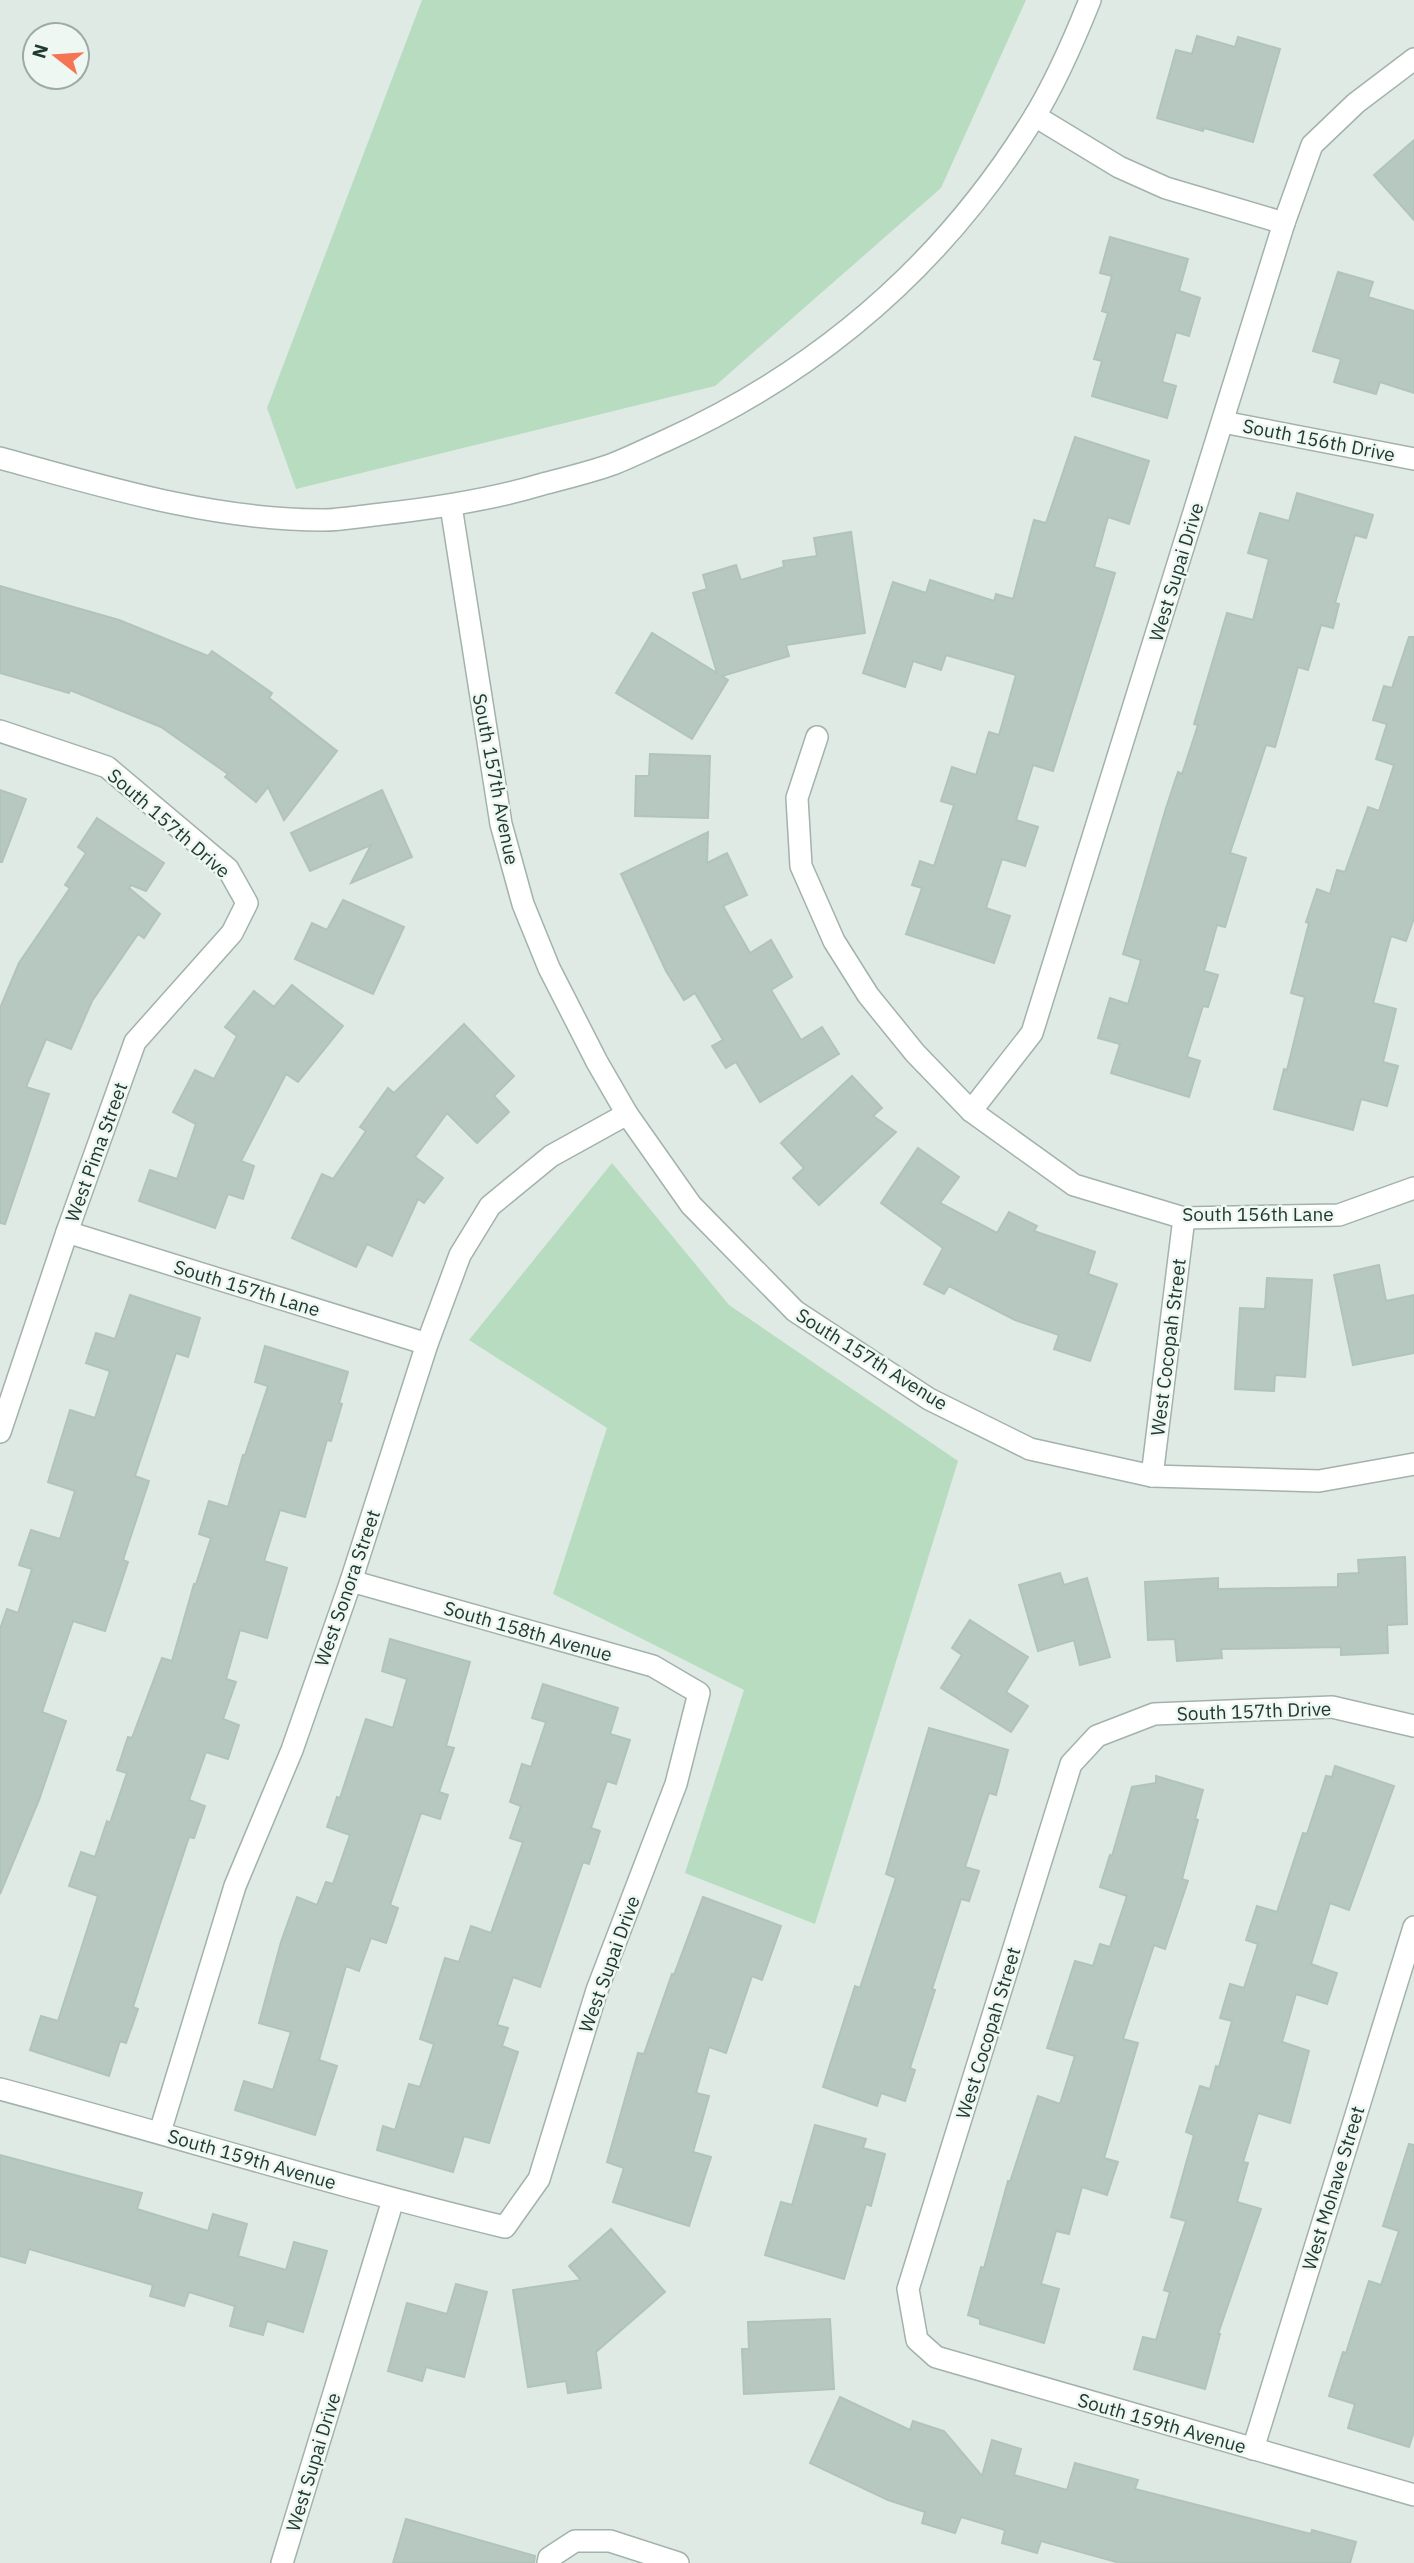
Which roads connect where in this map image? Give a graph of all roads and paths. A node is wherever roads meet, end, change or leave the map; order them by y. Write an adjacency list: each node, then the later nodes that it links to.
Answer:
1 (1090, 0): 3 (street)
2 (1414, 60): 4 (street, West Supai Drive)
3 (1035, 116): 4 (street); 8 (street)
4 (1284, 223): 5 (street, West Supai Drive)
5 (1223, 422): 7 (street, South 156th Drive); 12 (street, West Supai Drive)
6 (0, 458): 8 (street)
7 (1414, 459)
8 (451, 506): 13 (street, South 157th Avenue)
9 (0, 731): 11 (street, South 157th Drive)
10 (817, 737): 12 (street, South 156th Lane)
11 (247, 903): 16 (street, West Pima Street)
12 (971, 1111): 15 (street, South 156th Lane)
13 (627, 1114): 17 (street, West Sonora Street); 20 (street, South 157th Avenue)
14 (1414, 1188): 15 (street, South 156th Lane)
15 (1184, 1219): 20 (street, West Cocopah Street)
16 (67, 1232): 17 (street, South 157th Lane); 18 (street, West Pima Street)
17 (427, 1344): 21 (street, West Sonora Street)
18 (0, 1432)
19 (1414, 1464): 20 (street, South 157th Avenue)
20 (1152, 1476)
21 (351, 1581): 22 (street, South 158th Avenue); 27 (street, West Sonora Street)
22 (699, 1693): 29 (street, West Supai Drive)
23 (1414, 1726): 24 (street, South 157th Drive)
24 (1097, 1737): 30 (street, West Cocopah Street)
25 (1414, 1927): 31 (street, West Mohave Street)
26 (0, 2089): 27 (street, South 159th Avenue)
27 (160, 2132): 28 (street, South 159th Avenue)
28 (393, 2200): 29 (street, South 159th Avenue); 33 (street, West Supai Drive)
29 (505, 2227)
30 (917, 2340): 31 (street, South 159th Avenue)
31 (1253, 2449): 32 (street, South 159th Avenue)
32 (1414, 2495)
33 (282, 2563)
34 (548, 2563): 35 (street)
35 (678, 2563)

